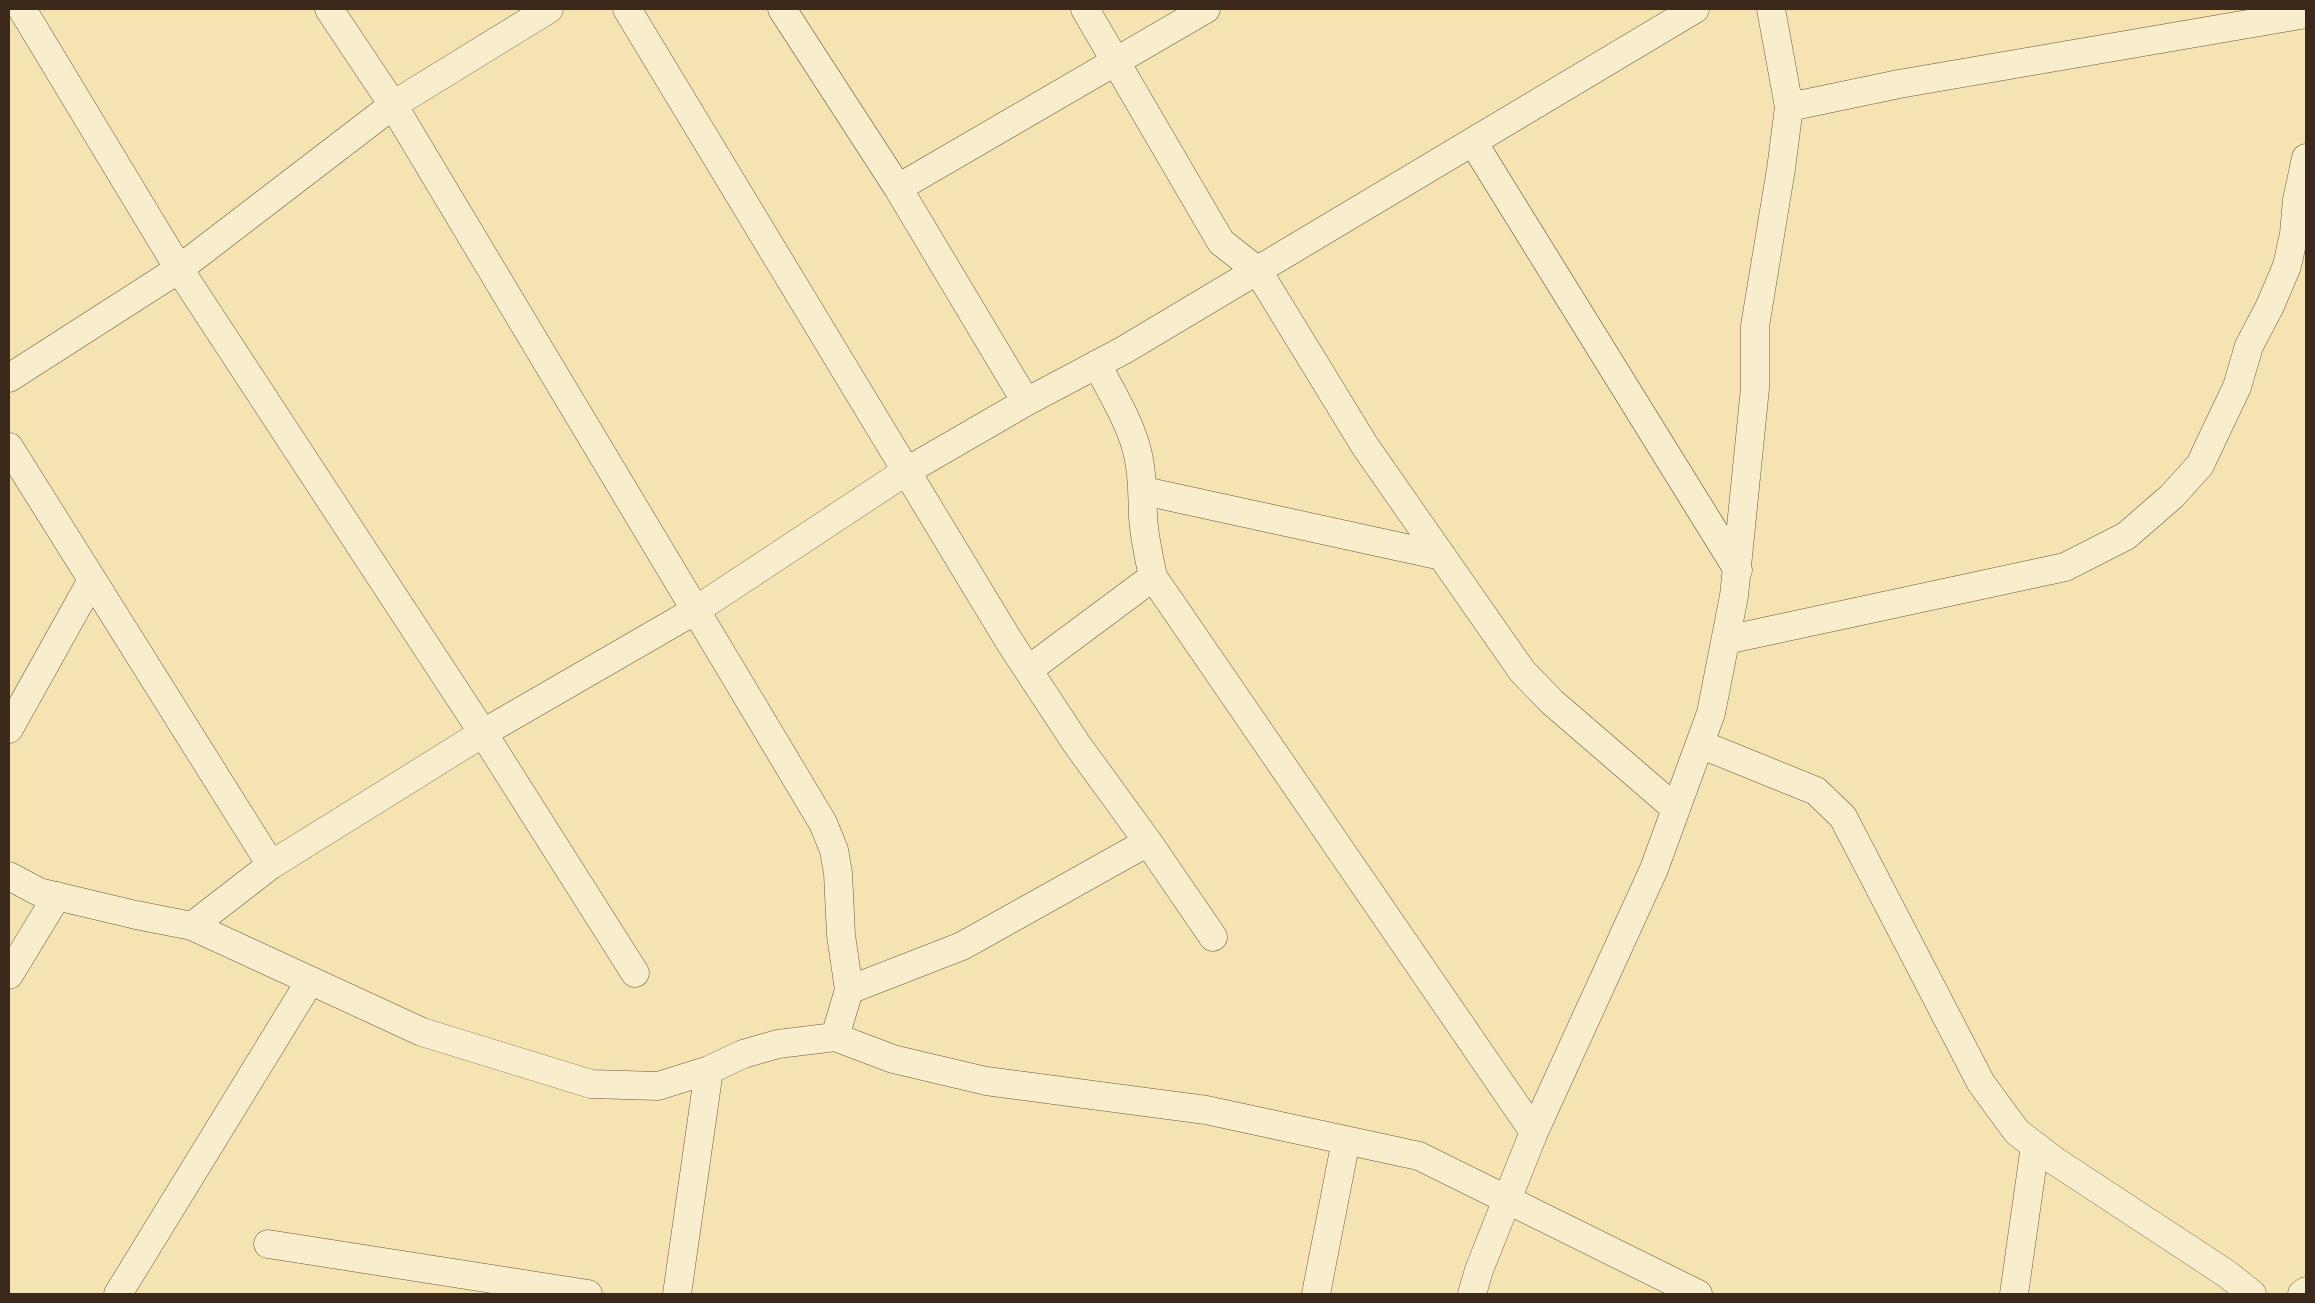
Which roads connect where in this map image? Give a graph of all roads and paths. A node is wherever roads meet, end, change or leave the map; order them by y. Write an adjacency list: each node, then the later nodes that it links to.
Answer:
1 (22, 9): 18 (street)
2 (329, 9): 12 (street)
3 (549, 9): 12 (street)
4 (626, 9): 24 (street)
5 (782, 9): 16 (street)
6 (1084, 9): 11 (street)
7 (1206, 9): 11 (street)
8 (1695, 9): 14 (street)
9 (1771, 9): 13 (street)
10 (2306, 14): 13 (street)
11 (1116, 62): 16 (street); 19 (street)
12 (393, 105): 18 (street); 30 (street)
13 (1789, 107): 27 (street)
14 (1473, 142): 19 (street); 27 (street)
15 (2306, 158): 17 (street)
16 (898, 188): 22 (street)
17 (2300, 241): 31 (street)
18 (179, 269): 21 (street); 34 (street)
19 (1258, 271): 20 (street); 26 (street)
20 (1097, 364): 22 (street); 25 (street)
21 (9, 378)
22 (1026, 402): 24 (street)
23 (9, 446): 29 (street)
24 (905, 472): 30 (street); 32 (street)
25 (1144, 491): 26 (street); 28 (street)
26 (1442, 556): 36 (street)
27 (1738, 570): 31 (street)
28 (1153, 577): 32 (street); 49 (street)
29 (92, 580): 33 (street); 38 (street)
30 (696, 610): 34 (street); 46 (street)
31 (1726, 640): 35 (street)
32 (1028, 670): 37 (street)
33 (9, 729)
34 (483, 733): 38 (street); 43 (street)
35 (1700, 744): 36 (street); 51 (street)
36 (1676, 809): 49 (street)
37 (1148, 842): 42 (street); 46 (street)
38 (271, 865): 41 (street)
39 (9, 876): 40 (street)
40 (57, 896): 41 (street); 44 (street)
41 (192, 926): 45 (street)
42 (1213, 937)
43 (635, 973)
44 (9, 975)
45 (310, 981): 48 (street); 57 (street)
46 (848, 990): 47 (street)
47 (835, 1037): 48 (street); 50 (street)
48 (709, 1070): 59 (street)
49 (1534, 1132): 52 (street)
50 (1346, 1140): 52 (street); 60 (street)
51 (2035, 1146): 56 (street); 63 (street)
52 (1507, 1199): 61 (street); 62 (street)
53 (268, 1244): 54 (street)
54 (460, 1284): 58 (street)
55 (2306, 1291): 64 (street)
56 (2248, 1293)
57 (118, 1294)
58 (588, 1294)
59 (677, 1294)
60 (1316, 1294)
61 (1472, 1294)
62 (1698, 1294)
63 (2014, 1294)
64 (2302, 1294)

